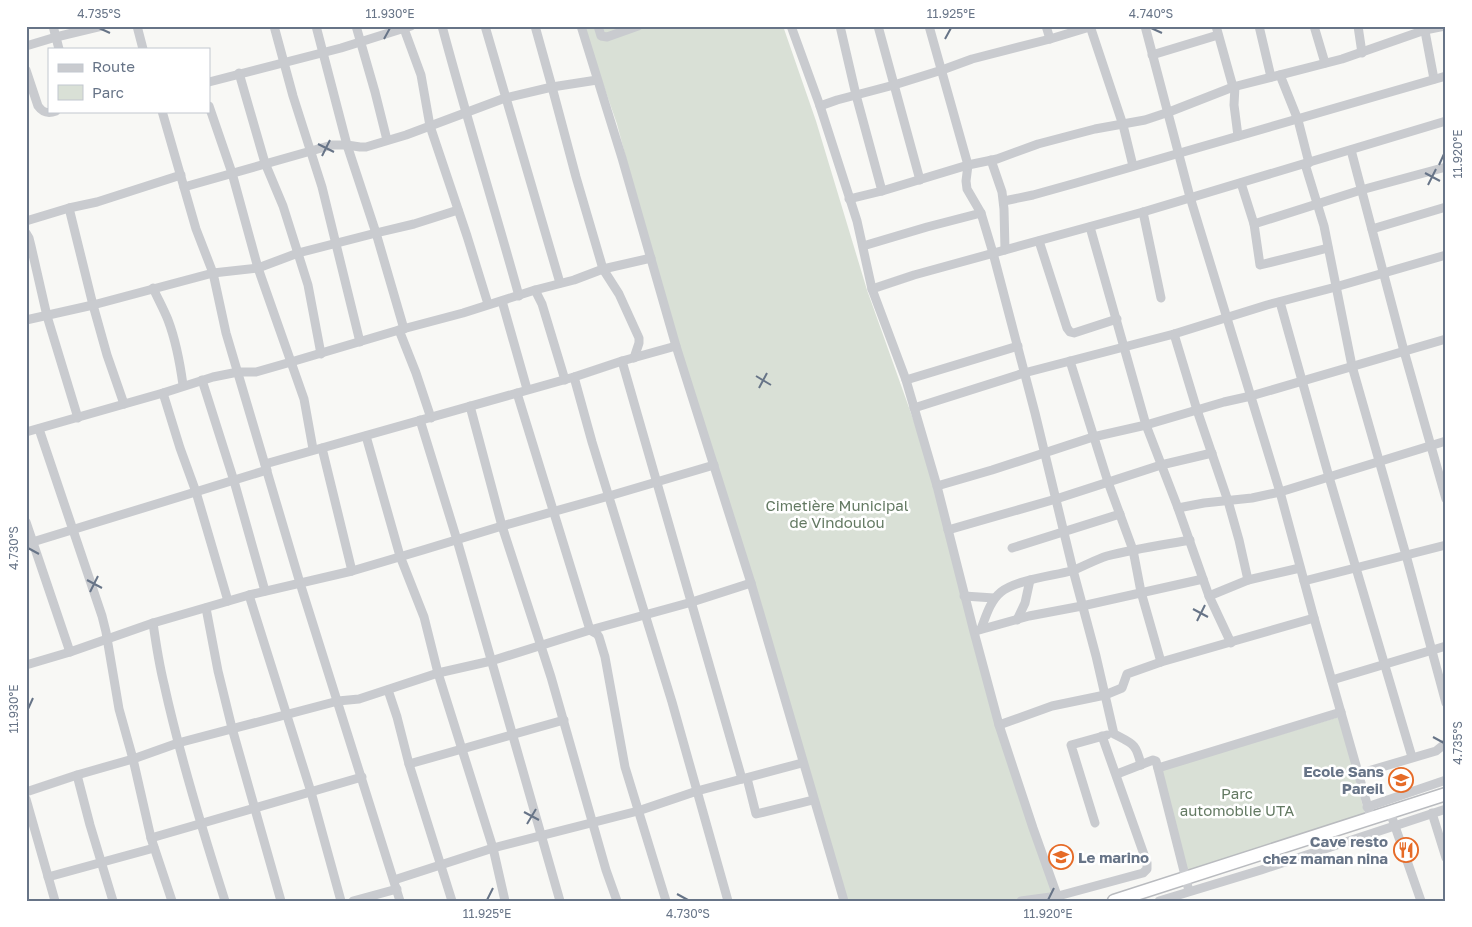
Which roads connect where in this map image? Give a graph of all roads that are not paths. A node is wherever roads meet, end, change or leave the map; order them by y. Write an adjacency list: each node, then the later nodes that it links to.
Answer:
1 (54, 26): 27 (street)
2 (102, 26): 27 (street)
3 (137, 26): 32 (street)
4 (274, 26): 36 (street)
5 (316, 26): 33 (street)
6 (356, 26): 29 (street)
7 (442, 26): 56 (street)
8 (485, 26): 50 (street)
9 (534, 26): 47 (street)
10 (582, 26): 43 (street)
11 (598, 26): 12 (street)
12 (638, 26)
13 (791, 26): 51 (street)
14 (840, 26): 49 (street)
15 (878, 26): 46 (street)
16 (929, 26): 39 (street)
17 (1046, 26): 28 (street)
18 (1091, 26): 28 (street); 59 (street)
19 (1145, 26): 35 (street)
20 (1259, 26): 41 (street)
21 (1314, 26): 37 (street)
22 (1358, 26): 34 (street)
23 (1445, 26): 25 (street)
24 (405, 27): 29 (street); 60 (street)
25 (1425, 28): 34 (street); 44 (street)
26 (1217, 31): 35 (street); 48 (street)
27 (56, 37): 30 (street); 31 (street)
28 (1050, 39): 39 (street)
29 (360, 42): 33 (street); 62 (street)
30 (26, 46)
31 (59, 48)
32 (143, 48)
33 (323, 52): 36 (street); 63 (street)
34 (1362, 53): 37 (street)
35 (1152, 55): 55 (street)
36 (283, 62): 40 (street); 65 (street)
37 (1325, 63): 41 (street)
38 (26, 70): 53 (street)
39 (942, 70): 46 (street); 70 (street)
40 (239, 73): 45 (street); 68 (street)
41 (1275, 76): 48 (street); 57 (street)
42 (1446, 76): 44 (street)
43 (597, 80): 47 (street); 103 (street)
44 (1434, 80): 57 (street)
45 (210, 82)
46 (894, 85): 49 (street); 75 (street)
47 (552, 87): 50 (street); 105 (street)
48 (1234, 87): 55 (street); 61 (street)
49 (856, 95): 51 (street); 79 (street)
50 (505, 98): 56 (street); 108 (street)
51 (820, 106): 81 (street)
52 (210, 109): 73 (street)
53 (51, 112)
54 (162, 112): 74 (street)
55 (1169, 112): 59 (street); 66 (street)
56 (466, 113): 60 (street); 113 (street)
57 (1298, 120): 61 (street); 69 (street)
58 (1446, 121): 64 (street)
59 (1122, 125): 67 (street); 71 (street)
60 (430, 126): 62 (street); 86 (street)
61 (1238, 136): 66 (street)
62 (387, 140): 63 (street)
63 (347, 144): 65 (street); 93 (street)
64 (1351, 150): 69 (street); 78 (street)
65 (310, 152): 68 (street); 96 (street)
66 (1178, 154): 71 (street); 80 (street)
67 (991, 160): 70 (street); 82 (street)
68 (265, 163): 73 (street); 101 (street)
69 (1307, 163): 76 (street); 83 (street)
70 (968, 165): 75 (street); 88 (street)
71 (1133, 166): 82 (street)
72 (1446, 167): 78 (street)
73 (232, 173): 77 (street); 104 (street)
74 (181, 176): 77 (street); 85 (street)
75 (920, 180): 79 (street)
76 (1241, 183): 80 (street); 90 (street)
77 (184, 187): 107 (street)
78 (1361, 190): 83 (street); 92 (street)
79 (882, 191): 81 (street)
80 (1190, 197): 87 (street); 120 (street)
81 (850, 200): 97 (street)
82 (1004, 200): 99 (street)
83 (1318, 203): 90 (street); 98 (street)
84 (1446, 207): 92 (street)
85 (69, 208): 89 (street); 118 (street)
86 (458, 210): 93 (street); 117 (street)
87 (1143, 212): 91 (street); 114 (street)
88 (981, 213): 97 (street); 100 (street)
89 (26, 221)
90 (1254, 224): 98 (street)
91 (1090, 227): 95 (street); 121 (street)
92 (1372, 229): 106 (street)
93 (376, 232): 96 (street); 123 (street)
94 (26, 233): 119 (street)
95 (1039, 241): 99 (street); 121 (street)
96 (336, 243): 101 (street); 126 (street)
97 (863, 246): 111 (street)
98 (1328, 248): 109 (street)
99 (1005, 250): 100 (street)
100 (993, 253): 111 (street); 128 (street)
101 (298, 254): 104 (street); 131 (street)
102 (1446, 255): 106 (street)
103 (651, 258): 105 (street); 127 (street)
104 (258, 268): 107 (street); 135 (street)
105 (604, 269): 108 (street); 132 (street)
106 (1383, 272): 109 (street); 130 (street)
107 (213, 273): 110 (street); 137 (street)
108 (560, 283): 112 (street)
109 (1336, 287): 116 (street); 136 (street)
110 (153, 288): 118 (street); 143 (street)
111 (872, 289): 141 (street)
112 (535, 290): 113 (street); 139 (street)
113 (519, 296): 115 (street)
114 (1161, 298)
115 (502, 301): 117 (street); 144 (street)
116 (1280, 302): 120 (street); 142 (street)
117 (488, 304): 123 (street)
118 (93, 305): 119 (street); 148 (street)
119 (47, 316): 122 (street); 152 (street)
120 (1226, 317): 124 (street); 147 (street)
121 (1117, 319): 129 (street)
122 (26, 320)
123 (402, 329): 126 (street); 153 (street)
124 (1174, 334): 129 (street); 151 (street)
125 (1446, 339): 130 (street)
126 (360, 342): 131 (street)
127 (676, 346): 132 (street); 166 (street)
128 (1018, 346): 138 (street); 141 (street)
129 (1125, 346): 134 (street); 155 (street)
130 (1404, 351): 136 (street); 161 (street)
131 (321, 354): 135 (street)
132 (634, 358): 133 (street)
133 (622, 361): 139 (street); 171 (street)
134 (1070, 361): 138 (street); 159 (street)
135 (291, 362): 137 (street); 162 (street)
136 (1352, 366): 142 (street); 165 (street)
137 (238, 372): 140 (street); 168 (street)
138 (1024, 374): 150 (street); 163 (street)
139 (569, 378): 144 (street); 176 (street)
140 (202, 380): 143 (street); 170 (street)
141 (906, 380): 150 (street)
142 (1302, 381): 147 (street); 169 (street)
143 (183, 386): 145 (street)
144 (527, 389): 146 (street)
145 (163, 393): 148 (street); 174 (street)
146 (517, 393): 149 (street); 181 (street)
147 (1251, 396): 151 (street); 175 (street)
148 (124, 404): 152 (street)
149 (470, 406): 153 (street); 184 (street)
150 (914, 408): 173 (street)
151 (1197, 410): 155 (street); 164 (street)
152 (78, 418): 157 (street)
153 (431, 418): 154 (street)
154 (420, 420): 158 (street); 188 (street)
155 (1146, 425): 159 (street); 167 (street)
156 (27, 429): 157 (street)
157 (39, 429): 185 (street)
158 (366, 436): 162 (street); 195 (street)
159 (1093, 437): 163 (street); 172 (street)
160 (1446, 441): 161 (street)
161 (1431, 446): 165 (street); 178 (street)
162 (318, 448): 168 (street); 199 (street)
163 (1044, 452): 173 (street); 177 (street)
164 (1212, 453): 167 (street); 179 (street)
165 (1380, 461): 169 (street); 194 (street)
166 (714, 465): 171 (street); 205 (street)
167 (1161, 465): 172 (street); 180 (street)
168 (266, 467): 170 (street); 204 (street)
169 (1329, 477): 175 (street); 197 (street)
170 (234, 481): 174 (street); 206 (street)
171 (656, 482): 176 (street); 213 (street)
172 (1108, 482): 177 (street); 182 (street)
173 (937, 486): 186 (street)
174 (196, 492): 185 (street); 212 (street)
175 (1280, 492): 179 (street); 196 (street)
176 (609, 496): 181 (street); 216 (street)
177 (1056, 499): 186 (street); 187 (street)
178 (1446, 499)
179 (1228, 501): 180 (street); 202 (street)
180 (1178, 508): 189 (street)
181 (553, 511): 184 (street); 220 (street)
182 (1120, 514): 187 (street); 193 (street)
183 (26, 522): 190 (street)
184 (502, 526): 188 (street); 224 (street)
185 (72, 530): 190 (street); 222 (street)
186 (948, 530): 209 (street)
187 (1064, 533): 192 (street); 198 (street)
188 (457, 540): 195 (street); 228 (street)
189 (1190, 540): 193 (street); 200 (street)
190 (29, 543): 227 (street)
191 (1446, 545): 194 (street)
192 (1012, 548)
193 (1133, 550): 198 (street); 207 (street)
194 (1406, 555): 197 (street); 226 (street)
195 (400, 556): 199 (street); 232 (street)
196 (1300, 568): 202 (street); 203 (street)
197 (1356, 568): 203 (street); 230 (street)
198 (1072, 570): 201 (street); 214 (street)
199 (352, 571): 204 (street)
200 (1203, 579): 207 (street); 210 (street)
201 (1030, 580): 211 (street); 218 (street)
202 (1248, 580): 210 (street)
203 (1304, 582): 217 (street)
204 (300, 583): 206 (street); 236 (street)
205 (751, 583): 213 (street); 251 (street)
206 (265, 591): 208 (street)
207 (1141, 592): 214 (street); 229 (street)
208 (249, 595): 212 (street); 239 (street)
209 (964, 596): 211 (street); 221 (street)
210 (1209, 596): 223 (street)
211 (994, 598): 221 (street)
212 (228, 601): 215 (street)
213 (692, 602): 216 (street); 259 (street)
214 (1082, 606): 218 (street); 235 (street)
215 (206, 608): 219 (street); 242 (street)
216 (645, 615): 220 (street); 261 (street)
217 (1314, 618): 223 (street); 233 (street)
218 (1017, 620): 221 (street)
219 (153, 624): 222 (street); 246 (street)
220 (590, 630): 224 (street); 269 (street)
221 (978, 630): 241 (street)
222 (107, 639): 227 (street); 250 (street)
223 (1231, 643): 229 (street)
224 (540, 645): 228 (street); 240 (street)
225 (1446, 646): 226 (street)
226 (1431, 650): 230 (street); 237 (street)
227 (70, 652): 231 (street)
228 (491, 661): 232 (street); 243 (street)
229 (1161, 662): 235 (street)
230 (1384, 664): 233 (street); 249 (street)
231 (26, 665)
232 (438, 673): 234 (street); 248 (street)
233 (1332, 680): 238 (street)
234 (388, 690): 236 (street); 252 (street)
235 (1105, 695): 241 (street); 244 (street)
236 (338, 701): 239 (street); 258 (street)
237 (1446, 703)
238 (1341, 712): 254 (street); 256 (street)
239 (286, 714): 242 (street); 263 (street)
240 (564, 720): 243 (street); 274 (street)
241 (999, 725): 288 (street)
242 (232, 728): 246 (street); 267 (street)
243 (513, 734): 248 (street); 277 (street)
244 (1114, 734): 245 (street); 253 (street)
245 (1102, 736): 255 (street); 275 (street)
246 (178, 743): 250 (street); 273 (street)
247 (1446, 743): 249 (street)
248 (461, 750): 252 (street); 280 (street)
249 (1412, 757): 256 (street)
250 (133, 759): 257 (street); 278 (street)
251 (802, 763): 259 (street); 266 (street)
252 (409, 764): 283 (street)
253 (1141, 765): 254 (street); 255 (street)
254 (1158, 768): 285 (street)
255 (1117, 774): 288 (street)
256 (1358, 774): 271 (street)
257 (77, 775): 262 (street); 282 (street)
258 (362, 777): 263 (street); 286 (street)
259 (744, 778): 261 (street); 266 (street)
260 (1446, 780): 271 (street)
261 (697, 791): 269 (street); 302 (street)
262 (26, 792)
263 (311, 792): 267 (street); 294 (street)
264 (1446, 794): 270 (highway)
265 (26, 799): 284 (street)
266 (813, 800): 303 (street)
267 (254, 807): 273 (street); 293 (street)
268 (1446, 809): 272 (street)
269 (638, 811): 274 (street); 301 (street)
270 (1390, 812): 271 (highway); 276 (street)
271 (1369, 813): 285 (highway)
272 (1432, 813): 276 (street); 281 (street)
273 (200, 823): 278 (street); 292 (street)
274 (593, 823): 277 (street); 300 (street)
275 (1095, 823)
276 (1394, 825): 287 (street); 307 (street)
277 (541, 836): 280 (street); 299 (street)
278 (151, 838): 279 (street)
279 (154, 848): 282 (street); 291 (street)
280 (493, 848): 283 (street); 298 (street)
281 (1446, 858)
282 (102, 862): 284 (street); 290 (street)
283 (441, 864): 286 (street); 297 (street)
284 (48, 877): 289 (street)
285 (1186, 878): 287 (street); 305 (highway)
286 (395, 884): 295 (street); 296 (street)
287 (1189, 892): 306 (street)
288 (1058, 898): 304 (street)
289 (55, 901)
290 (113, 901)
291 (172, 901)
292 (225, 901)
293 (281, 901)
294 (341, 901)
295 (353, 901)
296 (400, 901)
297 (452, 901)
298 (505, 901)
299 (560, 901)
300 (617, 901)
301 (666, 901)
302 (728, 901)
303 (844, 901)
304 (1021, 901)
305 (1114, 901)
306 (1159, 901)
307 (1421, 901)

